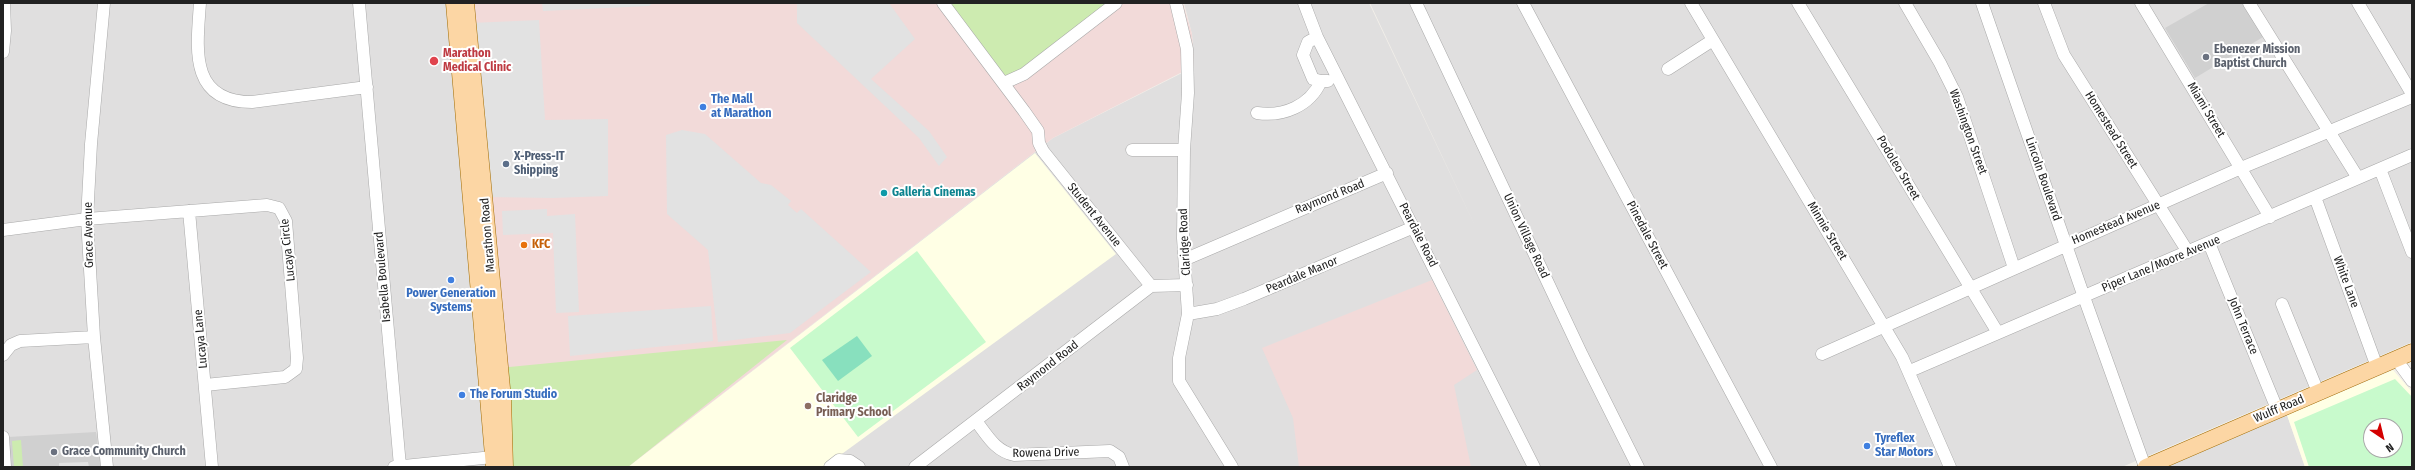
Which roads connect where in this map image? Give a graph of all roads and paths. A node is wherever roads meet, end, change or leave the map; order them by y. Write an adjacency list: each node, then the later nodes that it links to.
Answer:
1 (4, 3): 23 (street)
2 (104, 3): 45 (street, Grace Avenue)
3 (200, 3): 29 (street)
4 (360, 3): 29 (street, Isabella Boulevard)
5 (454, 3): 75 (main road, Marathon Road)
6 (466, 3): 75 (main road, Marathon Road)
7 (943, 3): 28 (street, Student Avenue)
8 (1116, 3): 25 (street)
9 (1176, 3): 35 (street, Claridge Road)
10 (1304, 3): 21 (street, Peardale Road)
11 (1416, 3): 86 (street, Union Village Road)
12 (1523, 3): 87 (street, Pinedale Street)
13 (1691, 3): 22 (street, Minnie Street)
14 (1798, 3): 56 (street, Podoleo Street)
15 (1905, 3): 53 (street, Washington Street)
16 (1982, 3): 49 (street, Lincoln Boulevard)
17 (2044, 3): 42 (street, Homestead Street)
18 (2141, 3): 37 (street, Miami Street)
19 (2249, 3): 33 (street)
20 (2358, 3): 31 (street)
21 (1317, 37): 26 (street, Peardale Road); 27 (street)
22 (1713, 40): 24 (street); 60 (street, Minnie Street)
23 (3, 52)
24 (1668, 69)
25 (1024, 74): 28 (street); 30 (street)
26 (1339, 79): 27 (street); 39 (street, Peardale Road)
27 (1321, 82): 32 (street)
28 (1004, 83): 30 (street, Student Avenue)
29 (367, 87): 79 (street, Isabella Boulevard)
30 (1014, 96): 55 (street, Student Avenue)
31 (2412, 96): 33 (street, Homestead Avenue)
32 (1258, 113)
33 (2327, 132): 37 (street, Homestead Avenue); 40 (street)
34 (1132, 150): 35 (street)
35 (1184, 150): 52 (street, Claridge Road)
36 (2412, 155): 38 (street, Piper Lane/Moore Avenue)
37 (2241, 168): 42 (street, Homestead Avenue); 44 (street, Miami Street)
38 (2380, 169): 40 (street, Piper Lane/Moore Avenue); 51 (street)
39 (1387, 173): 46 (street, Peardale Road); 52 (street, Raymond Road)
40 (2358, 178): 41 (street, Piper Lane/Moore Avenue)
41 (2315, 197): 44 (street, Piper Lane/Moore Avenue); 67 (street, White Lane)
42 (2159, 205): 49 (street, Homestead Avenue); 50 (street, Homestead Street)
43 (189, 211): 45 (street, Lucaya Circle); 70 (street, Lucaya Lane); 70 (street, Lucaya Circle)
44 (2270, 217): 48 (street, Piper Lane/Moore Avenue)
45 (87, 218): 47 (street, Lucaya Circle); 62 (street, Grace Avenue)
46 (1414, 227): 59 (street, Peardale Manor); 85 (street, Peardale Road)
47 (3, 230)
48 (2209, 243): 50 (street, Piper Lane/Moore Avenue); 72 (street, John Terrace)
49 (2066, 244): 53 (street, Homestead Avenue); 57 (street, Lincoln Boulevard)
50 (2188, 252): 57 (street, Piper Lane/Moore Avenue)
51 (2412, 252)
52 (1186, 259): 54 (street, Claridge Road)
53 (2014, 268): 56 (street, Homestead Avenue)
54 (1187, 285): 55 (street); 59 (street, Claridge Road)
55 (1151, 286): 73 (street, Raymond Road)
56 (1971, 288): 60 (street, Homestead Avenue); 61 (street, Podoleo Street)
57 (2084, 297): 61 (street, Piper Lane/Moore Avenue); 89 (street, Lincoln Boulevard)
58 (2282, 304): 71 (street)
59 (1188, 314): 84 (street, Claridge Road)
60 (1884, 327): 64 (street, Homestead Avenue); 68 (street, Minnie Street)
61 (1998, 333): 68 (street, Piper Lane/Moore Avenue)
62 (94, 337): 65 (street); 77 (street, Grace Avenue)
63 (2412, 352): 66 (main road, Wulff Road)
64 (1822, 354)
65 (3, 355)
66 (2396, 359): 67 (main road, Wulff Road); 69 (street)
67 (2376, 367): 71 (main road, Wulff Road)
68 (1910, 371): 88 (street, Minnie Street)
69 (2412, 381)
70 (205, 385): 78 (street, Lucaya Lane)
71 (2318, 392): 72 (main road, Wulff Road)
72 (2277, 409): 89 (main road, Wulff Road)
73 (976, 421): 82 (street, Raymond Road); 83 (street, Rowena Drive)
74 (3, 437): 76 (street)
75 (498, 464): 79 (street)
76 (5, 467)
77 (106, 467)
78 (212, 467)
79 (397, 467)
80 (830, 467): 81 (street)
81 (859, 467)
82 (915, 467)
83 (1123, 467)
84 (1232, 467)
85 (1534, 467)
86 (1638, 467)
87 (1771, 467)
88 (1950, 467)
89 (2146, 467)

